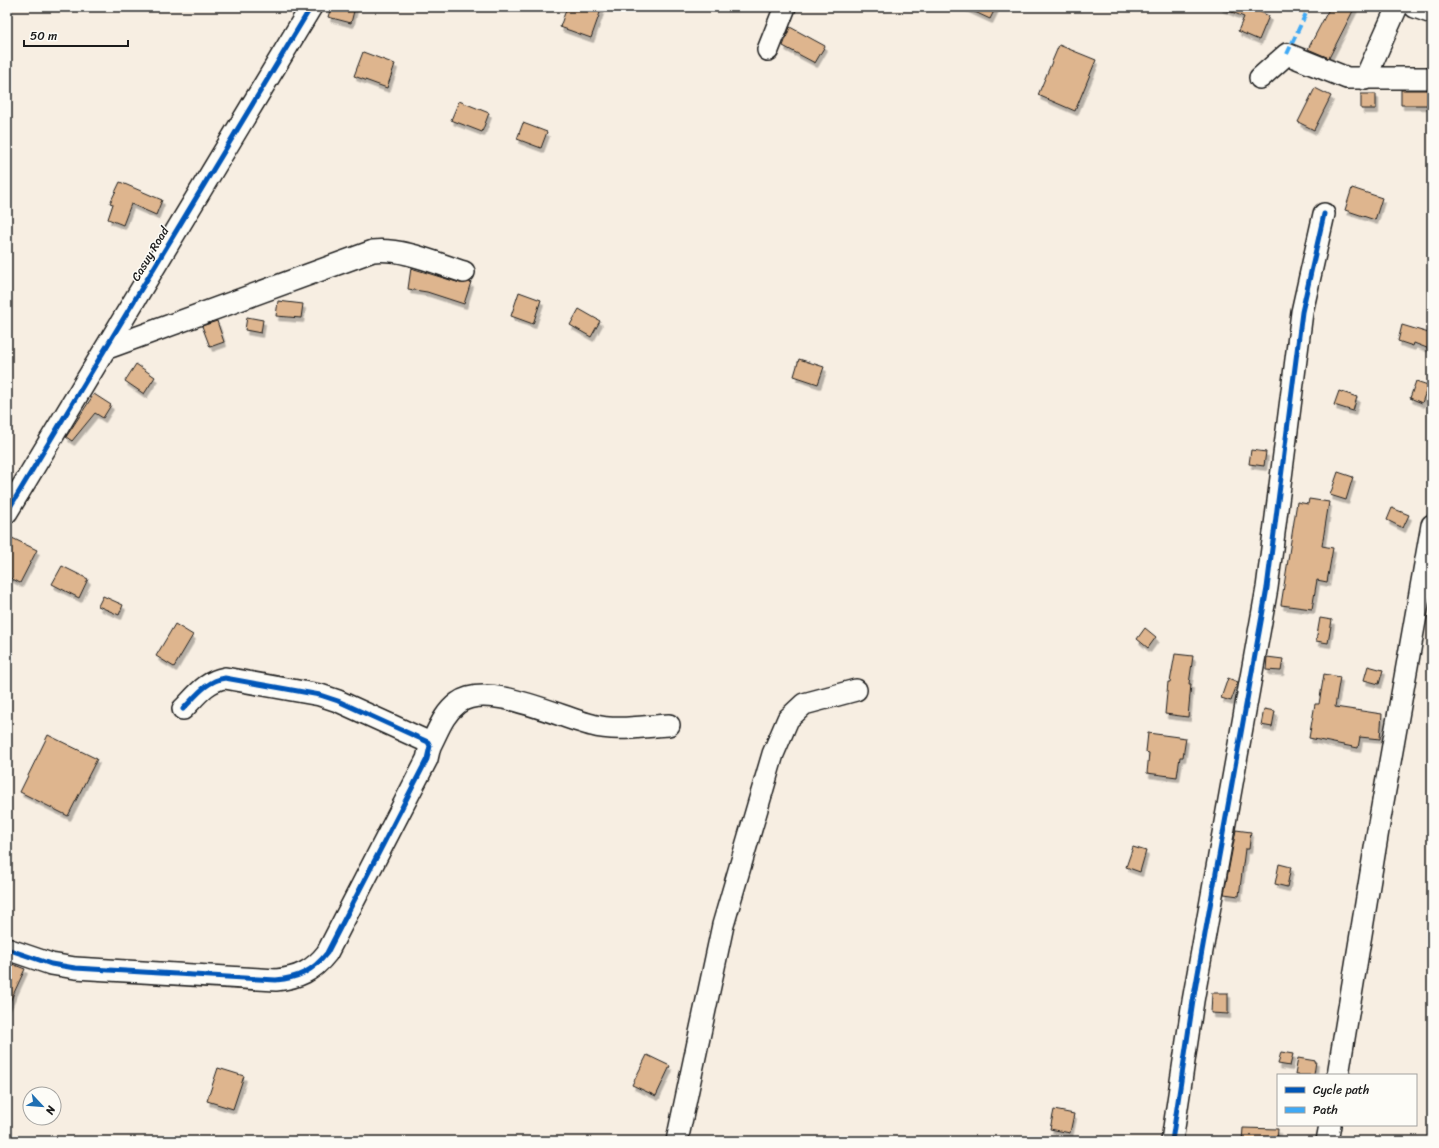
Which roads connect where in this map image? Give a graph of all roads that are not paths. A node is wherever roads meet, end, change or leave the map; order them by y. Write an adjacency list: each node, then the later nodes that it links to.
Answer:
1 (311, 7): 12 (street, Casuy Road)
2 (785, 7): 6 (street)
3 (1397, 7): 9 (street)
4 (1415, 7): 5 (street)
5 (1432, 13)
6 (768, 50)
7 (1260, 78): 9 (street)
8 (1432, 78): 9 (street)
9 (1366, 79)
10 (1324, 214): 23 (street)
11 (464, 272): 12 (street)
12 (105, 349): 13 (street, Casuy Road)
13 (7, 512)
14 (1432, 525): 20 (street)
15 (856, 690): 22 (street)
16 (183, 709): 18 (street)
17 (669, 725): 18 (street)
18 (430, 746): 19 (street)
19 (7, 949)
20 (1338, 1074)
21 (1330, 1126): 24 (street)
22 (677, 1141)
23 (1172, 1141)
24 (1327, 1141)

